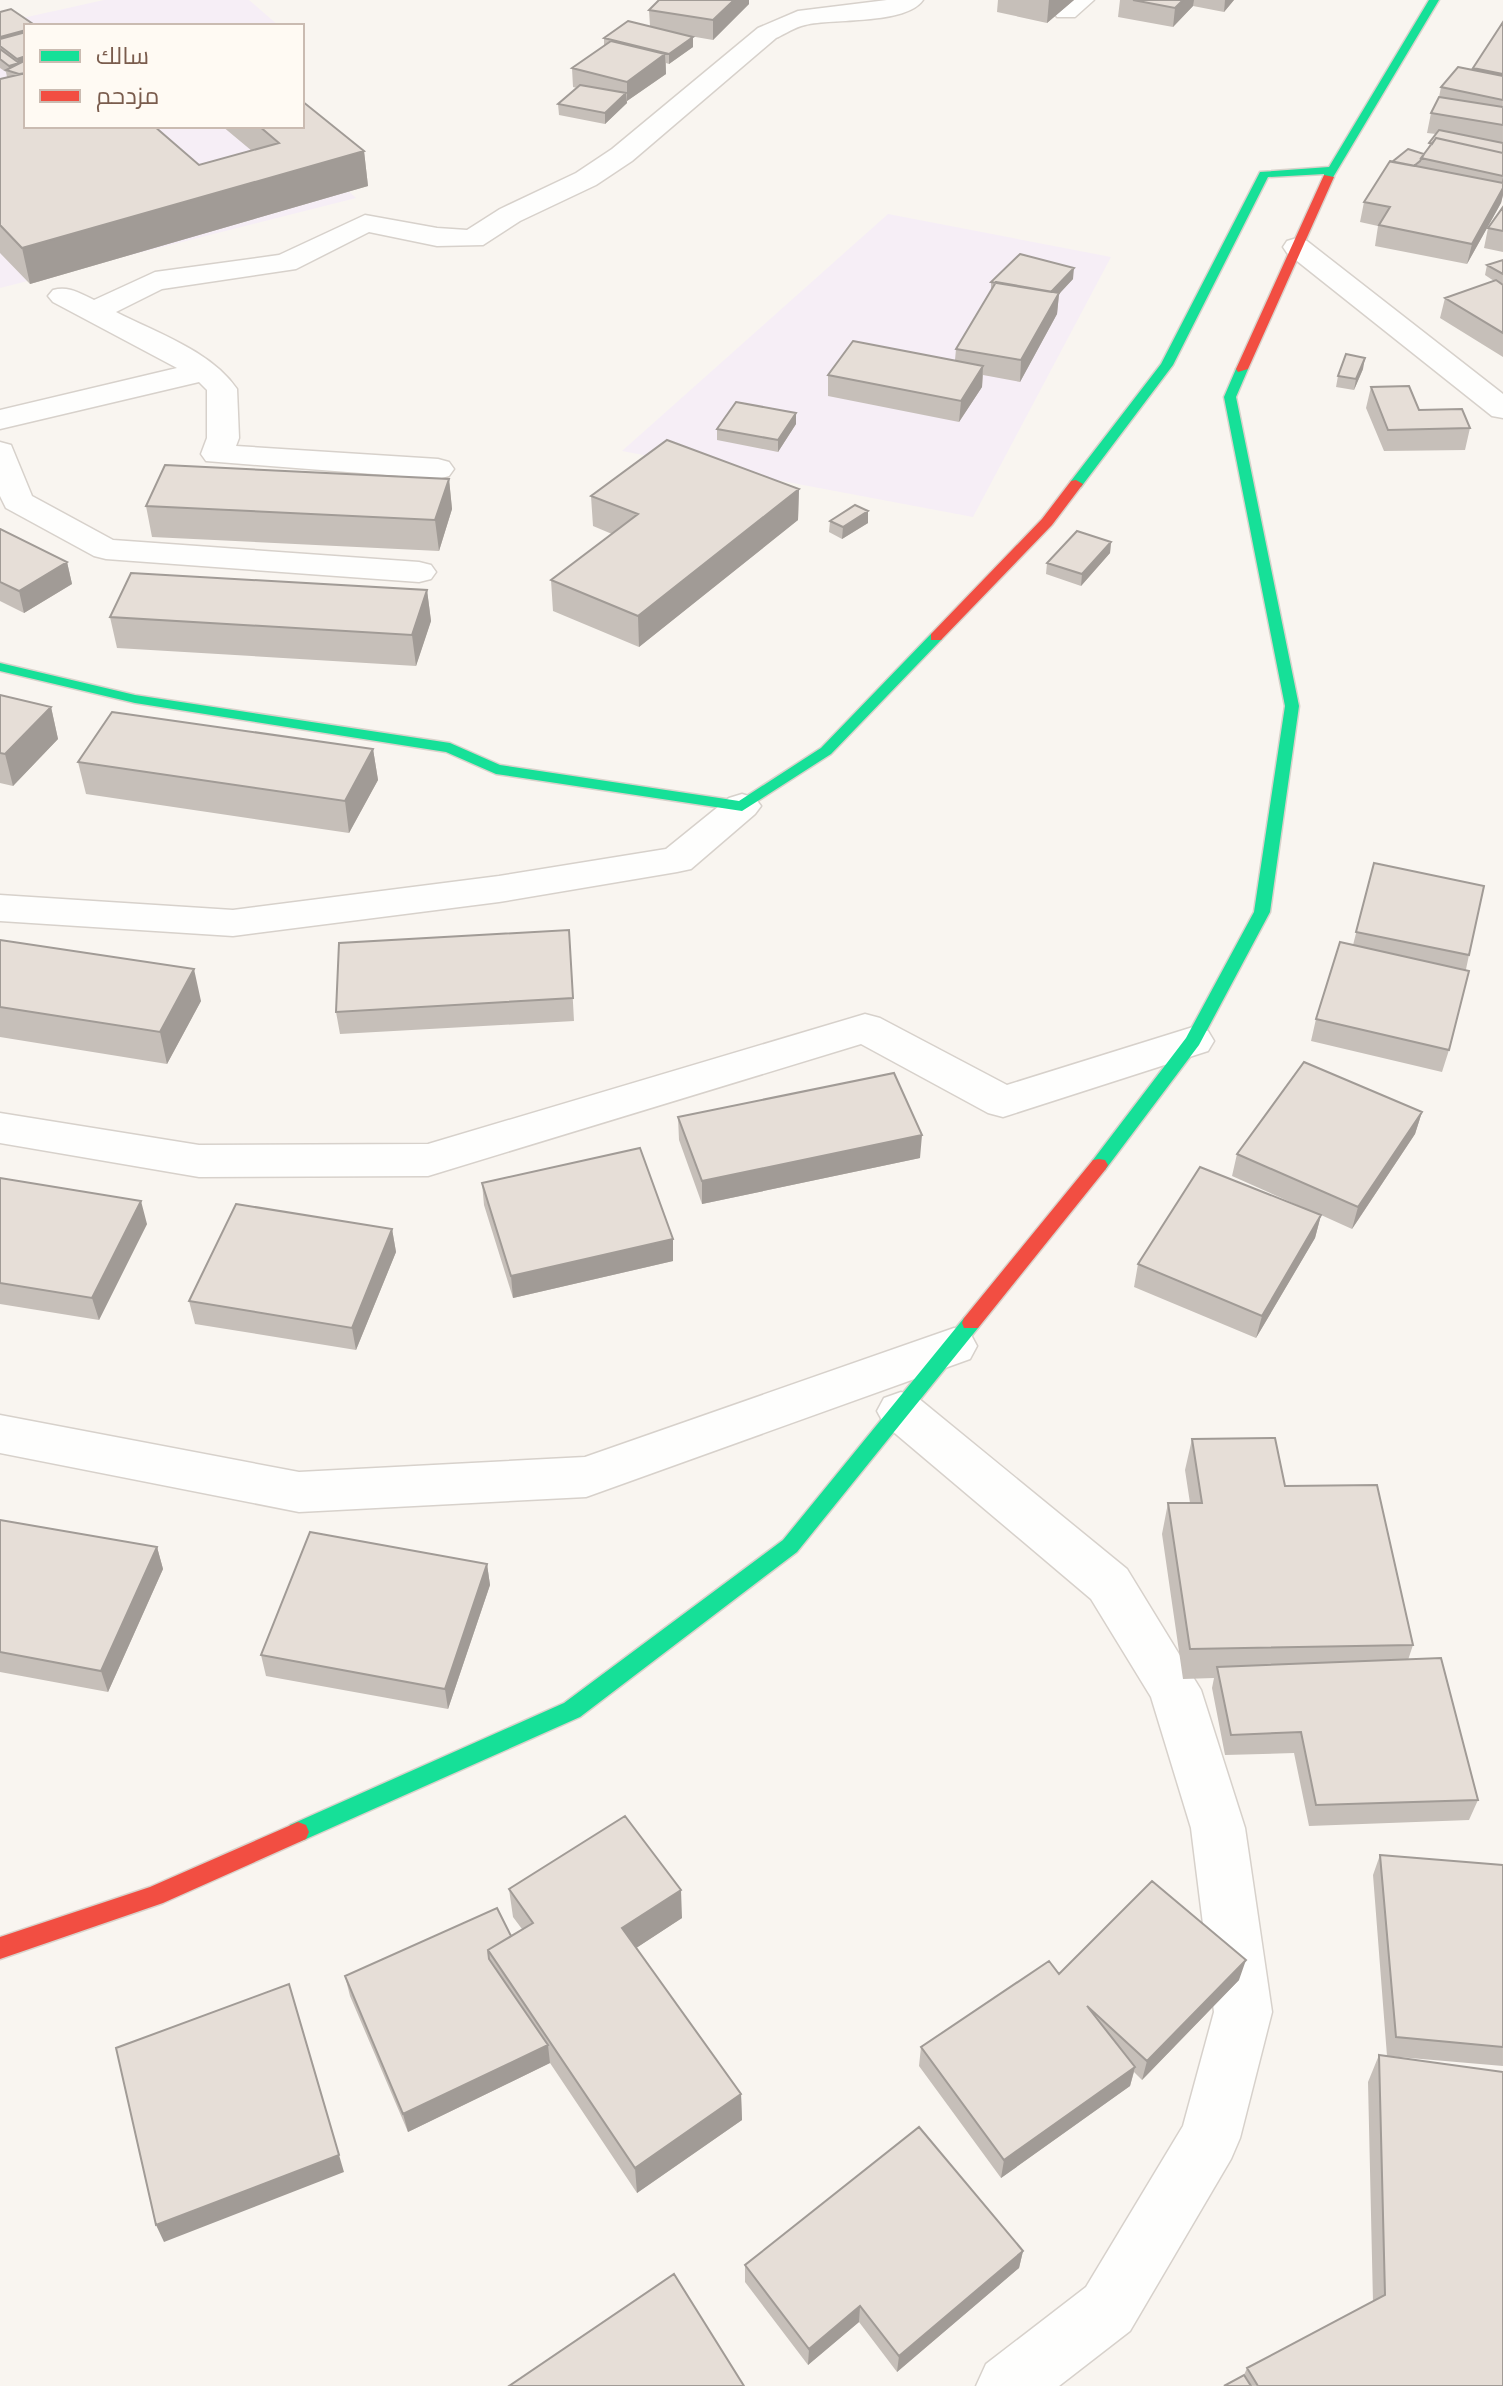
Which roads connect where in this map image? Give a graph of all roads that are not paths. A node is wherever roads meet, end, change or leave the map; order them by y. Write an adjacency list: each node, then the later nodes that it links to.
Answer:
1 (911, 0): 6 (street)
2 (1434, 0): 3 (street)
3 (1331, 170): 4 (street); 14 (street)
4 (1297, 247): 8 (street); 16 (street)
5 (63, 296): 6 (street)
6 (93, 312): 7 (street)
7 (206, 371): 9 (street); 11 (street)
8 (1503, 409)
9 (0, 420)
10 (0, 452): 12 (street)
11 (438, 469)
12 (419, 572)
13 (0, 667): 14 (street)
14 (742, 806): 15 (street)
15 (0, 908)
16 (1193, 1041): 17 (street); 18 (street)
17 (0, 1128)
18 (954, 1346): 19 (street); 20 (street)
19 (901, 1411): 21 (street); 22 (street)
20 (0, 1434)
21 (0, 1948)
22 (1008, 2386)

